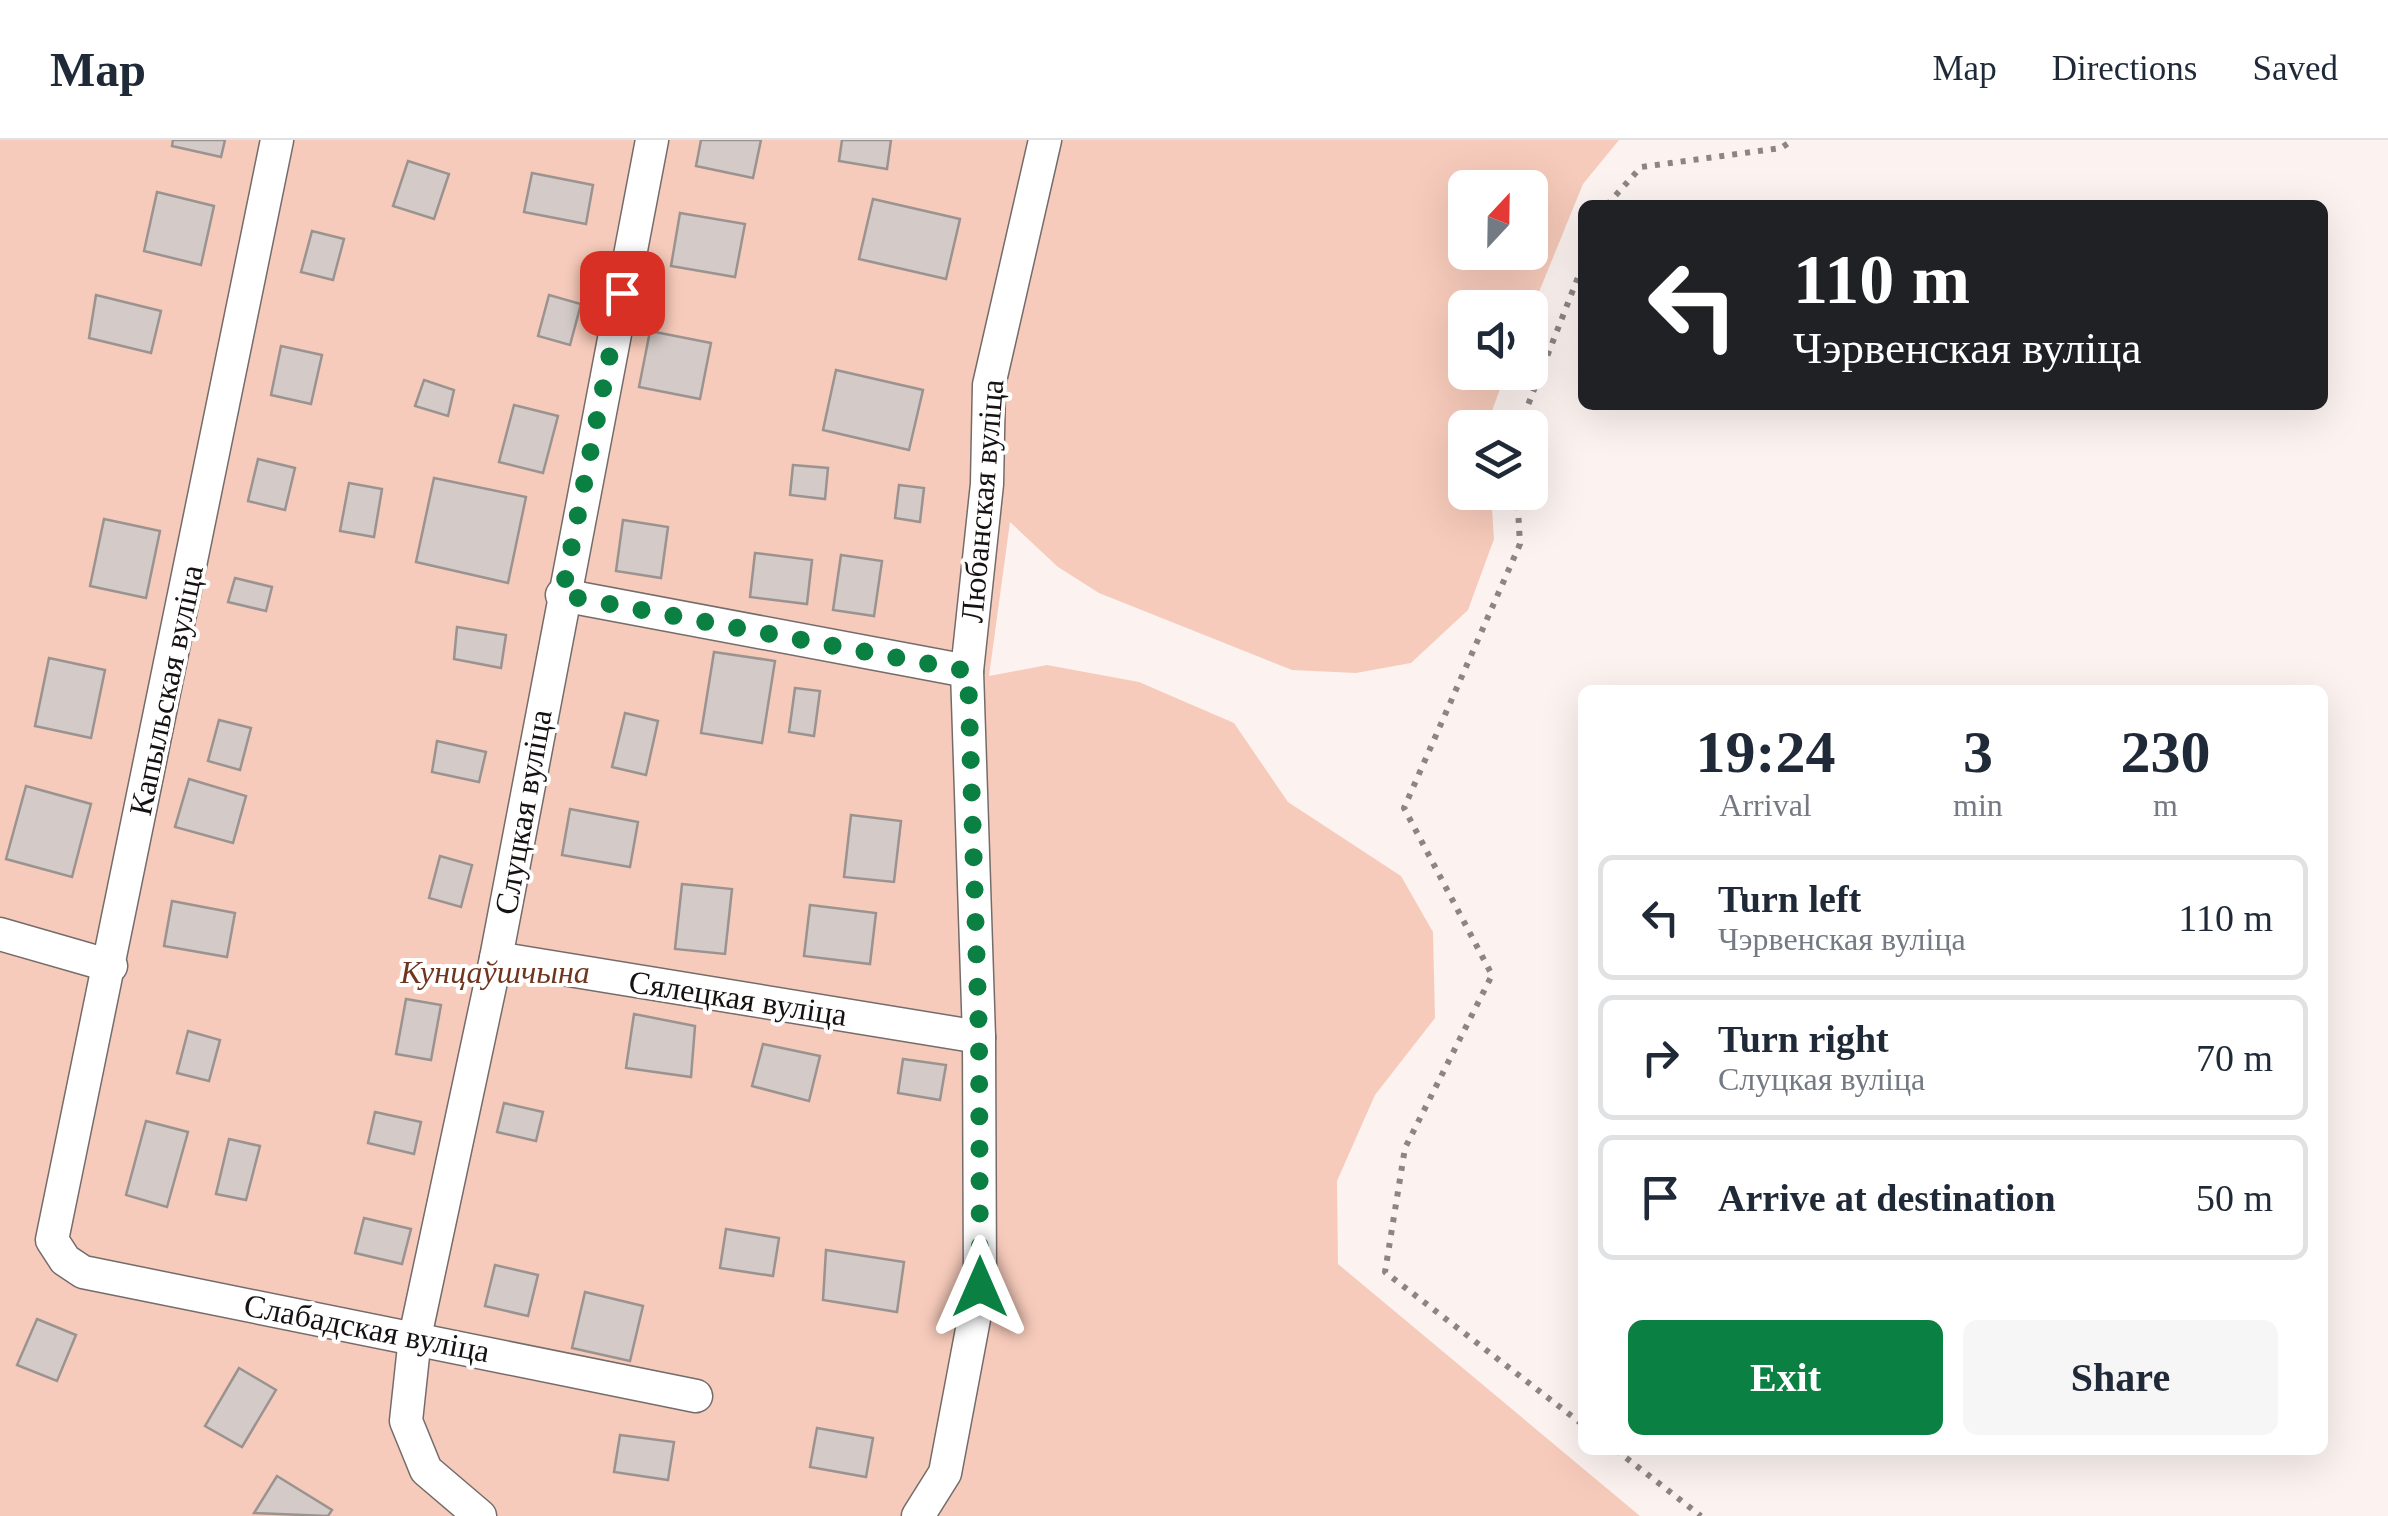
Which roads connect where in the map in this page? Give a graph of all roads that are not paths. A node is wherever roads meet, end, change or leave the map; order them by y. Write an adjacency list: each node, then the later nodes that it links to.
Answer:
1 (277, 140): 8 (street, Капыльская вуліца)
2 (652, 140): 4 (street, Слуцкая вуліца)
3 (1045, 140): 5 (street, Любанская вуліца)
4 (562, 595): 5 (street); 7 (street, Слуцкая вуліца)
5 (968, 671): 9 (street, Любанская вуліца)
6 (0, 934): 8 (street)
7 (496, 958): 9 (street, Сялецкая вуліца); 11 (street, Слуцкая вуліца)
8 (111, 966): 10 (street, Капыльская вуліца)
9 (979, 1037): 14 (street, Любанская вуліца)
10 (52, 1240): 11 (street, Слабадская вуліца)
11 (415, 1337): 12 (street, Слабадская вуліца); 13 (street, Слуцкая вуліца)
12 (696, 1396)
13 (480, 1516)
14 (918, 1516)

